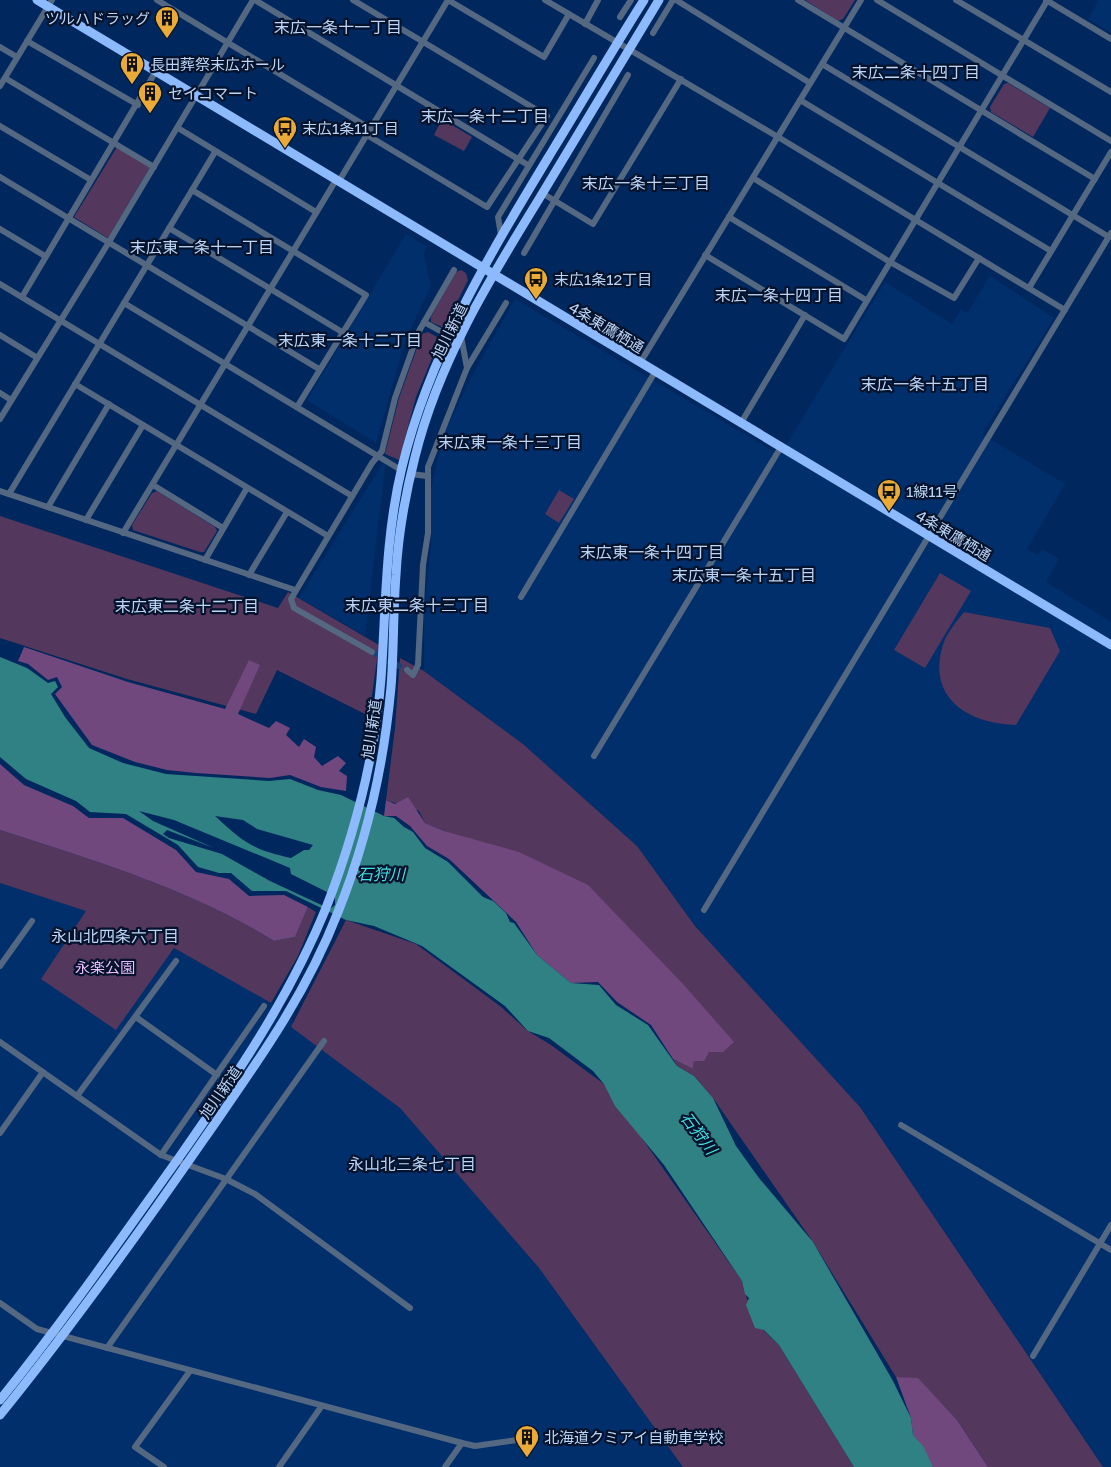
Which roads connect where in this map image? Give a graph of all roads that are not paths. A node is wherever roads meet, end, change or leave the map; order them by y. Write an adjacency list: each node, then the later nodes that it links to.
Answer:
1 (38, 0): 16 (highway, 4条東鷹栖通)
2 (157, 0): 26 (street)
3 (254, 0): 26 (street); 42 (street)
4 (353, 0): 27 (street)
5 (448, 0): 18 (street); 27 (street)
6 (545, 0): 18 (street)
7 (598, 0): 20 (street)
8 (659, 0): 30 (highway, 旭川新道)
9 (798, 0): 21 (street)
10 (861, 0): 21 (street)
11 (877, 0): 36 (street)
12 (956, 0): 25 (street)
13 (1046, 0): 23 (street); 25 (street)
14 (630, 1): 17 (street); 19 (street)
15 (671, 1): 22 (street); 39 (street)
16 (50, 3): 24 (street); 34 (highway, 4条東鷹栖通)
17 (642, 4): 28 (highway, 旭川新道)
18 (569, 14): 20 (street)
19 (620, 17)
20 (584, 24): 28 (street)
21 (844, 28): 33 (street); 48 (street)
22 (653, 33)
23 (1111, 39)
24 (27, 41): 31 (street); 47 (street)
25 (1024, 41): 36 (street); 44 (street)
26 (227, 42): 45 (street); 51 (street)
27 (423, 42): 42 (street); 58 (street)
28 (618, 43): 30 (street); 77 (highway, 旭川新道)
29 (0, 47): 31 (street)
30 (629, 49): 38 (street); 40 (highway, 旭川新道)
31 (17, 57): 37 (street)
32 (594, 58): 59 (street)
33 (822, 64): 39 (street); 55 (street)
34 (156, 72): 45 (highway, 4条東鷹栖通); 47 (street)
35 (628, 76): 43 (street)
36 (1003, 76): 48 (street); 53 (street)
37 (5, 78): 41 (street); 54 (street)
38 (681, 79): 52 (street); 69 (street)
39 (810, 83): 46 (street)
40 (608, 85): 43 (street); 68 (highway, 旭川新道)
41 (0, 86)
42 (397, 86): 51 (street); 58 (street)
43 (619, 92): 69 (street)
44 (1111, 92)
45 (197, 96): 50 (street); 65 (highway, 4条東鷹栖通)
46 (800, 100): 52 (street); 66 (street)
47 (138, 104): 54 (street)
48 (982, 111): 55 (street); 63 (street)
49 (0, 126): 64 (street)
50 (178, 128): 56 (street); 60 (street)
51 (369, 132): 58 (street); 65 (street)
52 (778, 137): 62 (street); 74 (street)
53 (1111, 141)
54 (114, 143): 60 (street); 64 (street)
55 (960, 147): 66 (street); 71 (street)
56 (215, 152): 67 (street); 70 (street)
57 (1111, 152): 63 (street)
58 (519, 158): 59 (street)
59 (528, 164): 77 (street)
60 (154, 166): 79 (street)
61 (0, 177): 73 (street)
62 (753, 178): 72 (street); 86 (street)
63 (1095, 179): 71 (street)
64 (91, 180): 73 (street)
65 (338, 180): 70 (street); 88 (highway, 4条東鷹栖通)
66 (939, 182): 74 (street); 81 (street)
67 (192, 190): 75 (street); 80 (street)
68 (542, 193): 69 (street); 90 (highway, 旭川新道)
69 (555, 201): 82 (street)
70 (316, 212): 80 (street)
71 (1073, 215): 78 (street); 81 (street)
72 (728, 217): 83 (street); 95 (street)
73 (68, 218): 79 (street); 84 (street)
74 (916, 220): 85 (street); 86 (street)
75 (169, 228): 87 (street); 92 (street)
76 (0, 229): 84 (street)
77 (501, 235): 88 (highway, 旭川新道)
78 (1110, 235): 98 (street)
79 (109, 242): 87 (street); 100 (street)
80 (293, 250): 92 (street); 103 (street)
81 (1051, 251): 93 (street)
82 (524, 253)
83 (705, 255): 99 (street); 109 (street)
84 (45, 256): 94 (street)
85 (979, 258): 86 (street); 93 (street)
86 (890, 262): 95 (street)
87 (146, 266): 96 (street); 102 (street)
88 (483, 268): 90 (highway, 4条東鷹栖通); 106 (highway, 旭川新道)
89 (454, 270): 101 (street)
90 (494, 274): 105 (highway, 旭川新道); 109 (highway, 4条東鷹栖通)
91 (0, 284): 94 (street)
92 (270, 288): 102 (street); 103 (street)
93 (1029, 288): 98 (street)
94 (22, 297): 100 (street)
95 (866, 300): 99 (street)
96 (124, 303): 107 (street); 110 (street)
97 (506, 303): 111 (street)
98 (1065, 310): 140 (street)
99 (805, 315): 121 (street)
100 (61, 320): 107 (street); 108 (street)
101 (424, 322): 106 (street); 125 (street)
102 (247, 326): 110 (street); 112 (street)
103 (342, 332): 112 (street)
104 (0, 335): 108 (street)
105 (461, 335): 111 (street); 127 (highway, 旭川新道)
106 (449, 336): 126 (highway, 旭川新道)
107 (99, 344): 114 (street); 118 (street)
108 (36, 357): 116 (street)
109 (640, 363): 113 (highway, 4条東鷹栖通)
110 (224, 364): 118 (street); 119 (street)
111 (467, 368): 128 (street)
112 (319, 369): 119 (street)
113 (655, 372): 121 (highway, 4条東鷹栖通); 144 (street)
114 (75, 384): 117 (street); 132 (street)
115 (0, 393): 116 (street)
116 (11, 400): 120 (street)
117 (109, 404): 122 (street); 134 (street)
118 (200, 405): 123 (street); 133 (street)
119 (297, 407): 125 (street)
120 (0, 419)
121 (741, 423): 124 (highway, 4条東鷹栖通)
122 (143, 424): 123 (street); 136 (street)
123 (176, 445): 129 (street); 130 (street)
124 (781, 447): 140 (highway, 4条東鷹栖通); 148 (street)
125 (377, 456): 126 (street); 133 (street)
126 (401, 470): 163 (highway, 旭川新道)
127 (411, 474): 128 (street); 164 (highway, 旭川新道)
128 (427, 476): 147 (street)
129 (153, 485): 137 (street); 138 (street)
130 (247, 488): 135 (street); 137 (street)
131 (0, 491): 132 (street)
132 (9, 494): 134 (street)
133 (352, 496): 139 (street)
134 (48, 507): 136 (street)
135 (286, 512): 139 (street); 142 (street)
136 (86, 520): 138 (street)
137 (223, 528): 141 (street)
138 (124, 533): 141 (street)
139 (328, 536): 143 (street)
140 (928, 536): 145 (highway, 4条東鷹栖通); 149 (street)
141 (205, 560): 142 (street)
142 (249, 575): 143 (street)
143 (296, 590): 146 (street)
144 (520, 596)
145 (1111, 646)
146 (372, 652)
147 (407, 670)
148 (594, 756)
149 (704, 910)
150 (32, 921): 152 (street)
151 (176, 961): 154 (street)
152 (0, 966)
153 (264, 1006): 158 (street)
154 (136, 1017): 158 (street); 159 (street)
155 (324, 1041): 165 (street)
156 (0, 1042): 157 (street)
157 (43, 1072): 159 (street); 161 (street)
158 (217, 1076): 162 (street)
159 (77, 1096): 162 (street)
160 (901, 1124): 167 (street)
161 (0, 1134)
162 (161, 1155): 163 (street)
163 (176, 1162): 164 (street); 171 (highway, 旭川新道)
164 (186, 1165): 165 (street); 172 (highway, 旭川新道)
165 (226, 1179): 170 (street); 173 (street)
166 (1111, 1225): 167 (street)
167 (1100, 1244): 168 (street); 174 (street)
168 (1111, 1250)
169 (0, 1303): 171 (street)
170 (410, 1308)
171 (53, 1334): 172 (street); 176 (highway, 旭川新道)
172 (63, 1336): 173 (street); 178 (highway, 旭川新道)
173 (107, 1348): 175 (street)
174 (1033, 1356)
175 (190, 1371): 177 (street); 181 (street)
176 (0, 1400)
177 (322, 1407): 180 (street); 182 (street)
178 (0, 1415)
179 (531, 1438): 180 (street)
180 (462, 1443): 183 (street)
181 (164, 1467)
182 (279, 1467)
183 (445, 1467)

